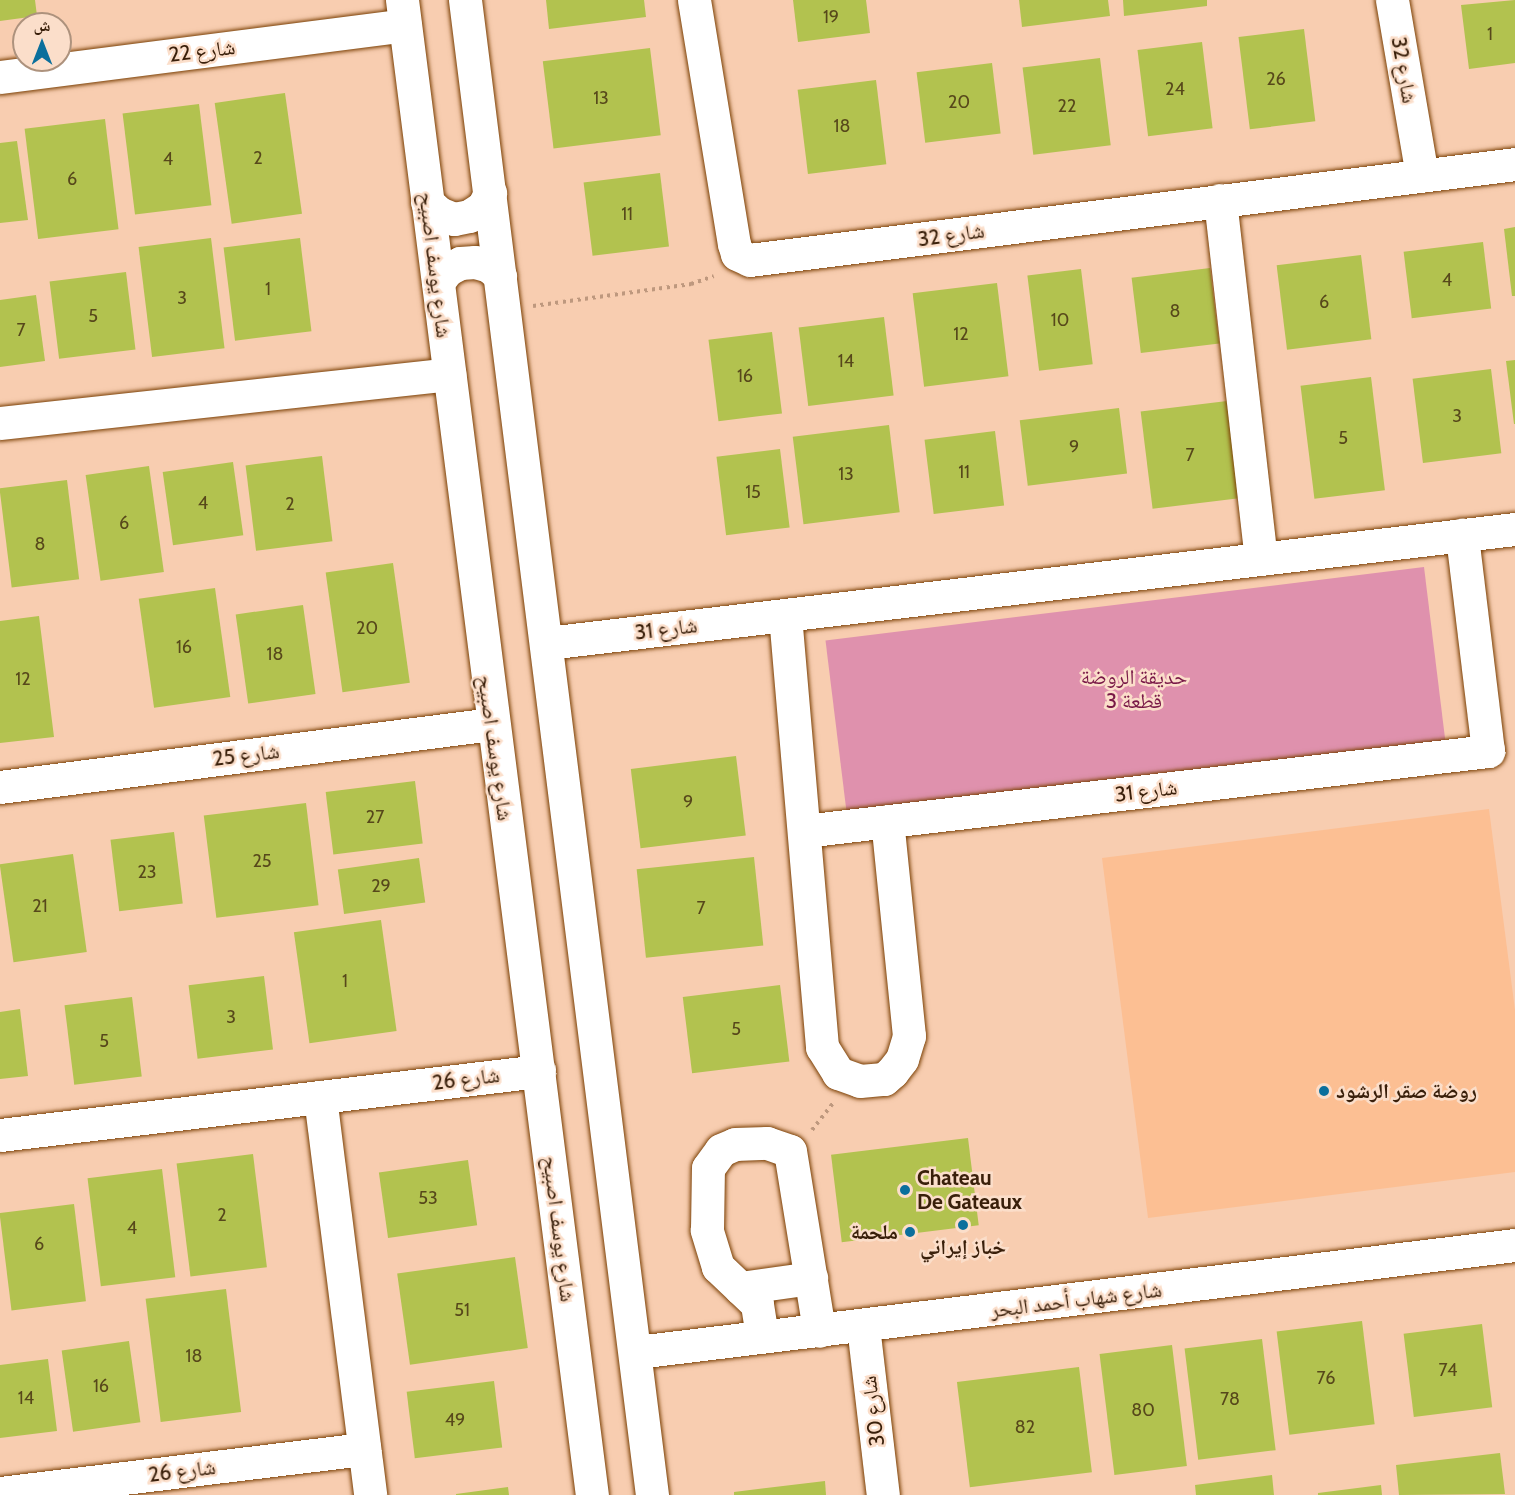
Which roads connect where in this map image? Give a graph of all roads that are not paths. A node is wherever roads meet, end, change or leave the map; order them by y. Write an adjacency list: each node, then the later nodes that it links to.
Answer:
1 (465, 0): 8 (street)
2 (694, 0): 9 (street, شارع 32)
3 (1392, 0): 7 (street, شارع 32)
4 (403, 13): 5 (street, شارع 22); 10 (street, شارع يوسف اصبيح)
5 (0, 77)
6 (1515, 164): 7 (street, شارع 32)
7 (1422, 175): 9 (street, شارع 32)
8 (490, 193): 10 (street); 11 (street)
9 (1220, 200): 17 (street)
10 (427, 202): 12 (street, شارع يوسف اصبيح)
11 (500, 276): 12 (street); 19 (street)
12 (438, 282): 13 (street, شارع يوسف اصبيح)
13 (448, 374): 14 (street); 20 (street, شارع يوسف اصبيح)
14 (0, 423)
15 (1515, 529): 16 (street, شارع 31)
16 (1462, 535): 17 (street, شارع 31); 22 (street, شارع 31)
17 (1261, 559): 18 (street, شارع 31)
18 (785, 615): 19 (street, شارع 31); 23 (street)
19 (547, 643): 33 (street)
20 (491, 724): 21 (street, شارع 25); 24 (street, شارع يوسف اصبيح)
21 (0, 787)
22 (887, 821): 23 (street, شارع 31); 23 (street)
23 (804, 831)
24 (540, 1071): 25 (street, شارع 26); 37 (street, شارع يوسف اصبيح)
25 (320, 1096): 26 (street, شارع 26); 34 (street)
26 (0, 1135)
27 (1515, 1245): 30 (street, شارع شهاب أحمد البحر)
28 (811, 1278): 29 (street); 29 (street); 31 (street)
29 (740, 1288): 32 (street)
30 (863, 1326): 31 (street, شارع شهاب أحمد البحر); 39 (street, شارع 30)
31 (819, 1331): 32 (street, شارع شهاب أحمد البحر)
32 (762, 1336): 33 (street, شارع شهاب أحمد البحر)
33 (637, 1352): 38 (street)
34 (364, 1449): 35 (street, شارع 26); 36 (street)
35 (0, 1493)
36 (369, 1495)
37 (592, 1495)
38 (652, 1495)
39 (883, 1495)

